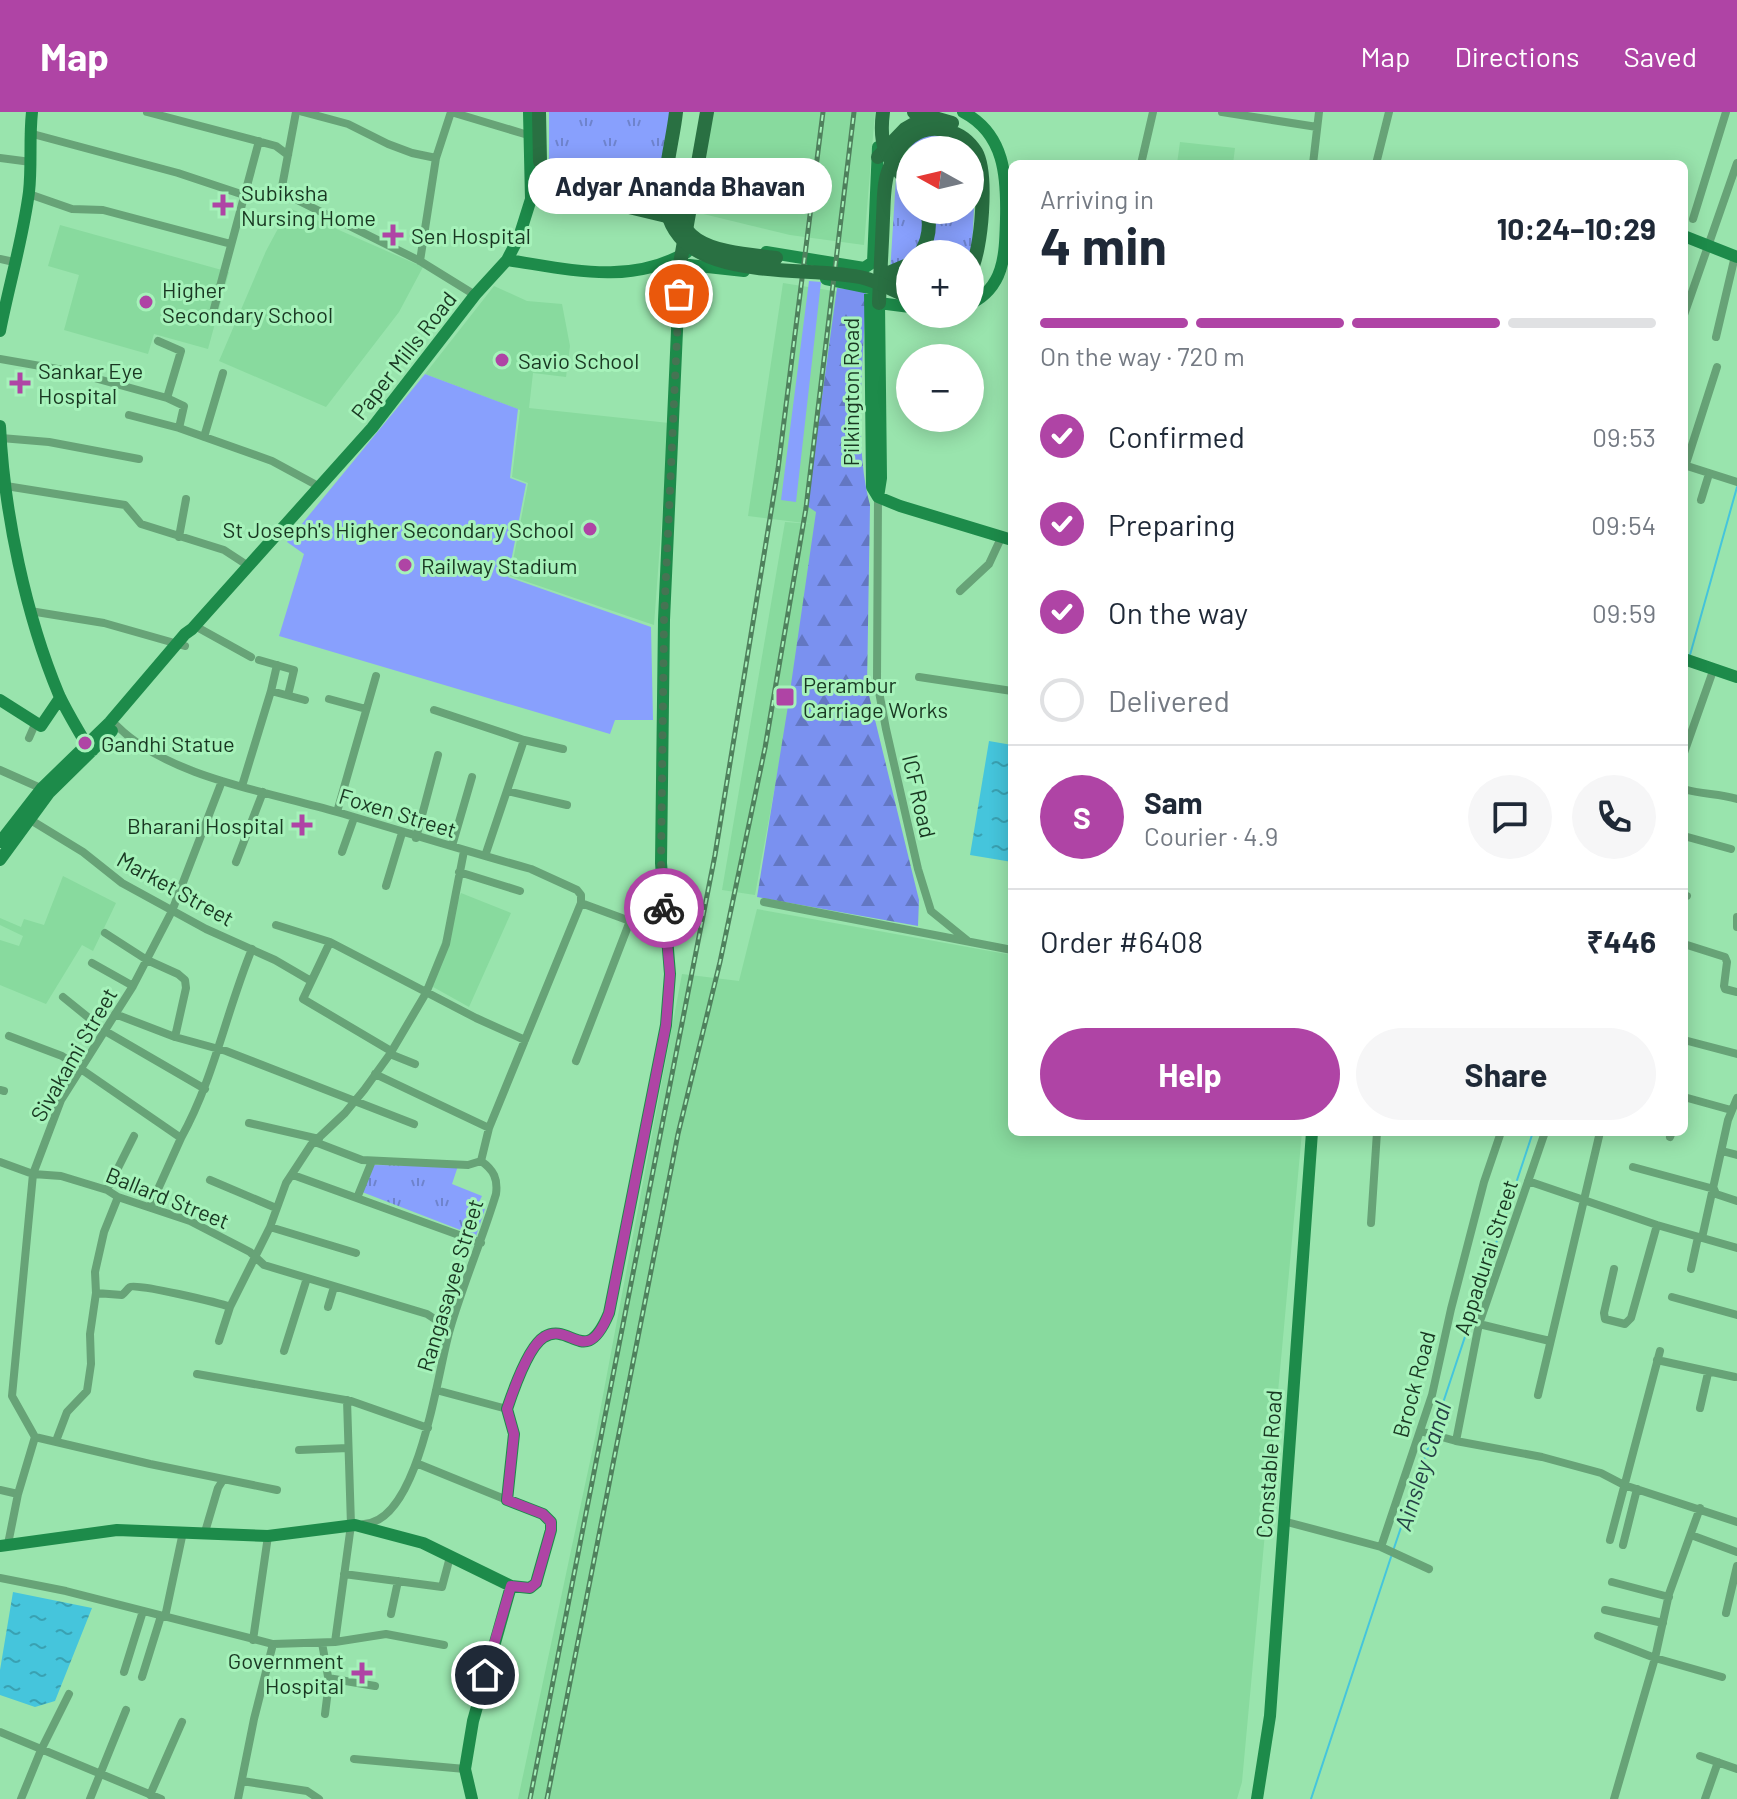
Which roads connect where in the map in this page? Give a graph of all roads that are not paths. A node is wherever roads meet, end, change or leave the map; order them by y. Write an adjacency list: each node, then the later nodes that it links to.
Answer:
1 (32, 112): 22 (street)
2 (147, 112): 24 (street)
3 (296, 112): 25 (street)
4 (303, 112): 28 (street)
5 (451, 112): 23 (street); 28 (street)
6 (529, 112): 23 (street)
7 (539, 112): 36 (main road)
8 (676, 112): 61 (main road, bridge)
9 (686, 112): 58 (main road, bridge)
10 (698, 112): 42 (main road)
11 (707, 112): 44 (main road)
12 (882, 112): 26 (street); 34 (main road, bridge)
13 (914, 112): 20 (main road)
14 (963, 112): 35 (street)
15 (1153, 112): 29 (street)
16 (1222, 112): 21 (street)
17 (1319, 112): 21 (street)
18 (1389, 112): 31 (street)
19 (1726, 112): 43 (street)
20 (934, 122): 26 (main road); 47 (main road); 55 (main road); 64 (main road)
21 (1317, 127): 30 (street)
22 (29, 133): 32 (street); 39 (street)
23 (528, 135): 41 (street)
24 (259, 141): 25 (street); 39 (street)
25 (288, 155): 37 (street)
26 (878, 157): 46 (street)
27 (0, 158): 32 (street)
28 (436, 158): 54 (street)
29 (1142, 160)
30 (1313, 160)
31 (1377, 160)
32 (31, 162): 38 (street)
33 (1737, 163): 49 (street)
34 (896, 167)
35 (1008, 179)
36 (562, 191): 41 (street); 42 (main road)
37 (281, 192): 39 (street); 54 (street)
38 (29, 194): 48 (street); 56 (street)
39 (244, 195): 48 (street)
40 (1008, 196): 62 (street)
41 (531, 199): 52 (street, Paper Mills Road)
42 (656, 214): 44 (main road)
43 (1693, 219)
44 (682, 224): 46 (street); 53 (main road)
45 (1688, 238): 49 (street)
46 (705, 239): 53 (street)
47 (979, 240)
48 (231, 244): 67 (street)
49 (1708, 245): 50 (street); 65 (street)
50 (1736, 256): 69 (street)
51 (0, 259): 56 (street)
52 (507, 260): 53 (street); 63 (street, Paper Mills Road)
53 (681, 260): 60 (street); 153 (street)
54 (420, 261): 63 (street)
55 (984, 261)
56 (14, 262): 68 (street)
57 (896, 270): 58 (main road)
58 (884, 275): 59 (main road)
59 (896, 281)
60 (870, 288): 64 (street); 87 (street, Pilkington Road)
61 (896, 291)
62 (984, 293)
63 (475, 295): 85 (street, Paper Mills Road)
64 (879, 303): 66 (street); 87 (street)
65 (1688, 303)
66 (896, 305)
67 (211, 320)
68 (0, 331)
69 (1716, 337)
70 (158, 341): 74 (street)
71 (0, 359): 74 (street)
72 (1717, 367): 80 (street)
73 (223, 373): 78 (street)
74 (167, 398): 77 (street)
75 (129, 415): 77 (street)
76 (0, 426): 79 (street)
77 (179, 428): 78 (street)
78 (204, 437): 85 (street)
79 (1, 443): 81 (street); 86 (street)
80 (1688, 458)
81 (139, 459)
82 (1688, 468): 83 (street)
83 (1709, 474): 84 (street); 89 (street)
84 (1734, 481)
85 (320, 487): 92 (street, Paper Mills Road)
86 (4, 491): 90 (street); 94 (street)
87 (878, 497): 91 (street); 156 (street, ICF Road)
88 (186, 499): 90 (street)
89 (1701, 500)
90 (179, 537): 92 (street)
91 (1007, 539): 93 (street)
92 (247, 565): 95 (street, Paper Mills Road)
93 (960, 591)
94 (30, 611): 96 (street); 106 (street)
95 (194, 628): 96 (street, Paper Mills Road); 98 (street)
96 (182, 644): 113 (street, Paper Mills Road); 117 (street, Paper Mills Road)
97 (1690, 660): 99 (street)
98 (277, 665): 104 (street); 105 (street)
99 (1714, 668): 102 (street); 116 (street)
100 (376, 676): 110 (street)
101 (919, 677): 103 (street)
102 (1737, 677)
103 (1008, 690)
104 (271, 691): 105 (street); 123 (street)
105 (288, 695): 109 (street)
106 (60, 698): 112 (street); 117 (street)
107 (329, 699): 110 (street)
108 (0, 700): 112 (street)
109 (305, 700)
110 (366, 709): 130 (street)
111 (434, 710): 115 (street)
112 (36, 722): 114 (street)
113 (117, 726): 117 (street, Paper Mills Road); 122 (street, Foxen Street)
114 (29, 738)
115 (524, 740): 118 (street); 126 (street)
116 (1688, 742)
117 (89, 747): 124 (street, Paper Mills Road)
118 (563, 749)
119 (438, 755): 135 (street)
120 (0, 770): 124 (street)
121 (472, 777): 137 (street)
122 (222, 781): 123 (street, Foxen Street); 149 (street, Sivakami Street)
123 (242, 786): 127 (street, Foxen Street)
124 (46, 787): 132 (street, Paper Mills Road); 136 (street)
125 (1688, 790): 128 (street)
126 (507, 791): 129 (street); 141 (street)
127 (263, 792): 130 (street, Foxen Street); 143 (street)
128 (1737, 799)
129 (567, 805)
130 (337, 812): 131 (street, Foxen Street)
131 (354, 818): 133 (street, Foxen Street); 140 (street)
132 (29, 819): 142 (street, Paper Mills Road); 149 (street, Market Street)
133 (402, 833): 135 (street, Foxen Street); 145 (street)
134 (1688, 837): 138 (street)
135 (416, 838): 137 (street, Foxen Street)
136 (0, 842)
137 (452, 846): 139 (street, Foxen Street)
138 (1731, 849)
139 (464, 851): 141 (street, Foxen Street); 144 (street)
140 (342, 852)
141 (485, 856): 148 (street, Foxen Street)
142 (0, 860)
143 (236, 862)
144 (459, 872): 146 (street); 166 (street)
145 (386, 886)
146 (520, 891)
147 (764, 902): 156 (street)
148 (581, 903): 151 (street, Foxen Street); 172 (street)
149 (172, 911): 159 (street, Market Street); 161 (street, Sivakami Street)
150 (1737, 917): 154 (street)
151 (630, 921): 153 (street, Foxen Street); 177 (street)
152 (276, 925): 157 (street)
153 (666, 925): 246 (street)
154 (1737, 927)
155 (105, 933): 161 (street)
156 (968, 941): 160 (street)
157 (330, 942): 163 (street); 166 (street)
158 (1688, 945): 165 (street)
159 (252, 949): 163 (street, Market Street); 174 (street)
160 (1008, 949)
161 (147, 960): 164 (street, Sivakami Street); 171 (street)
162 (92, 963): 164 (street)
163 (311, 981): 175 (street)
164 (133, 986): 168 (street, Sivakami Street)
165 (1737, 992)
166 (426, 993): 172 (street); 175 (street)
167 (63, 997): 169 (street)
168 (115, 1014): 169 (street, Sivakami Street); 171 (street)
169 (105, 1031): 179 (street, Sivakami Street); 181 (street)
170 (9, 1036): 179 (street)
171 (175, 1037): 174 (street)
172 (525, 1040): 188 (street)
173 (1688, 1041): 176 (street)
174 (218, 1049): 181 (street); 184 (street)
175 (390, 1052): 178 (street); 180 (street)
176 (1737, 1054)
177 (576, 1061)
178 (415, 1064)
179 (82, 1069): 195 (street); 203 (street, Sivakami Street)
180 (375, 1074): 184 (street); 188 (street)
181 (205, 1089): 195 (street)
182 (1688, 1098): 185 (street)
183 (1737, 1098): 185 (street)
184 (356, 1100): 187 (street); 196 (street)
185 (1731, 1110): 197 (street)
186 (249, 1123): 196 (street)
187 (414, 1124)
188 (489, 1128): 200 (street)
189 (134, 1136): 208 (street)
190 (1312, 1136): 263 (street, Constable Road)
191 (1377, 1136): 215 (street)
192 (1500, 1136): 248 (street, Brock Road)
193 (1544, 1136): 206 (street, Appadurai Street)
194 (1599, 1136): 211 (street)
195 (181, 1138): 213 (street)
196 (317, 1141): 199 (street); 204 (street)
197 (1722, 1151): 198 (street); 207 (street)
198 (1737, 1155)
199 (372, 1161): 200 (street); 210 (street)
200 (481, 1161): 219 (street, Rangasayee Street)
201 (0, 1162): 203 (street, Ballard Street)
202 (1633, 1167): 207 (street)
203 (33, 1174): 208 (street, Ballard Street); 243 (street, Sivakami Street)
204 (293, 1175): 210 (street); 214 (street)
205 (210, 1180): 214 (street)
206 (1528, 1181): 211 (street); 232 (street, Appadurai Street)
207 (1714, 1189): 212 (street); 218 (street)
208 (107, 1190): 209 (street, Ballard Street)
209 (118, 1197): 213 (street, Ballard Street); 227 (street)
210 (357, 1198): 219 (street)
211 (1583, 1200): 216 (street); 235 (street)
212 (1737, 1201)
213 (150, 1207): 222 (street, Ballard Street)
214 (276, 1208): 217 (street)
215 (1371, 1223)
216 (1657, 1225): 218 (street); 223 (street)
217 (270, 1227): 221 (street); 222 (street)
218 (1700, 1237): 220 (street); 224 (street)
219 (481, 1243): 233 (street, Rangasayee Street)
220 (1737, 1248)
221 (356, 1253)
222 (253, 1258): 225 (street, Ballard Street); 229 (street)
223 (1614, 1269)
224 (1691, 1269)
225 (307, 1278): 226 (street, Ballard Street); 236 (street)
226 (334, 1287): 230 (street); 233 (street, Ballard Street)
227 (96, 1293): 229 (street); 250 (street)
228 (1672, 1297): 231 (street)
229 (230, 1307): 234 (street)
230 (328, 1307)
231 (1737, 1315)
232 (1479, 1324): 235 (street); 251 (street, Appadurai Street)
233 (450, 1329): 240 (street, Rangasayee Street)
234 (219, 1341)
235 (1550, 1341): 242 (street)
236 (284, 1351)
237 (1708, 1373): 239 (street); 245 (street); 256 (street)
238 (197, 1374): 244 (street)
239 (1735, 1377)
240 (436, 1390): 246 (street); 247 (street, Rangasayee Street)
241 (0, 1394): 243 (street)
242 (1538, 1395)
243 (12, 1396): 249 (street)
244 (347, 1400): 247 (street); 252 (street)
245 (1700, 1408)
246 (507, 1409): 261 (street)
247 (428, 1428): 254 (street, Rangasayee Street)
248 (1420, 1431): 251 (street); 273 (street, Brock Road)
249 (35, 1437): 250 (street); 260 (street)
250 (56, 1441): 255 (street)
251 (1456, 1441): 256 (street)
252 (348, 1448): 253 (street); 265 (street)
253 (299, 1450)
254 (416, 1463): 261 (street); 265 (street, Rangasayee Street)
255 (223, 1480): 259 (street); 267 (street)
256 (1624, 1485): 257 (street); 270 (street)
257 (1637, 1489): 262 (street); 272 (street)
258 (0, 1490): 260 (street)
259 (277, 1490)
260 (18, 1494): 271 (street)
261 (507, 1500): 282 (street)
262 (1700, 1508): 264 (street); 268 (street)
263 (1283, 1521): 273 (street); 316 (street, Constable Road)
264 (1737, 1522)
265 (353, 1525): 269 (street); 275 (street); 278 (street)
266 (183, 1532): 267 (street); 271 (street); 288 (street)
267 (205, 1532): 269 (street)
268 (1691, 1535): 274 (street); 283 (street)
269 (268, 1536): 291 (street)
270 (1610, 1540)
271 (4, 1545)
272 (1623, 1545)
273 (1389, 1550): 277 (street)
274 (1737, 1552)
275 (450, 1557): 280 (street); 282 (street)
276 (1737, 1566): 286 (street)
277 (1429, 1569)
278 (344, 1574): 280 (street); 292 (street)
279 (0, 1578): 285 (street)
280 (398, 1581): 287 (street)
281 (1612, 1582): 283 (street)
282 (511, 1586): 311 (street)
283 (1669, 1597): 289 (street)
284 (1605, 1610): 289 (street)
285 (143, 1611): 288 (street); 297 (street)
286 (1726, 1613)
287 (391, 1614)
288 (163, 1617): 291 (street); 298 (street)
289 (1663, 1623): 296 (street)
290 (1598, 1636): 296 (street)
291 (253, 1640): 294 (street)
292 (335, 1642): 293 (street); 295 (street)
293 (322, 1643): 294 (street); 300 (street)
294 (273, 1644): 314 (street)
295 (444, 1645)
296 (1655, 1658): 299 (street); 323 (street)
297 (124, 1672)
298 (142, 1677)
299 (1722, 1677)
300 (328, 1678): 301 (street); 304 (street)
301 (375, 1686)
302 (69, 1694): 307 (street)
303 (126, 1710): 313 (street)
304 (325, 1714)
305 (182, 1722): 315 (street)
306 (0, 1732): 307 (street)
307 (41, 1750): 313 (street); 317 (street)
308 (1700, 1756): 310 (street)
309 (354, 1759): 311 (street)
310 (1718, 1762): 312 (street); 324 (street)
311 (465, 1769): 322 (street)
312 (1737, 1769)
313 (100, 1775): 315 (street); 318 (street)
314 (242, 1781): 320 (street); 321 (street)
315 (150, 1795): 319 (street)
316 (1260, 1796)
317 (21, 1799)
318 (90, 1799)
319 (161, 1799)
320 (238, 1799)
321 (319, 1799)
322 (472, 1799)
323 (1614, 1799)
324 (1705, 1799)

